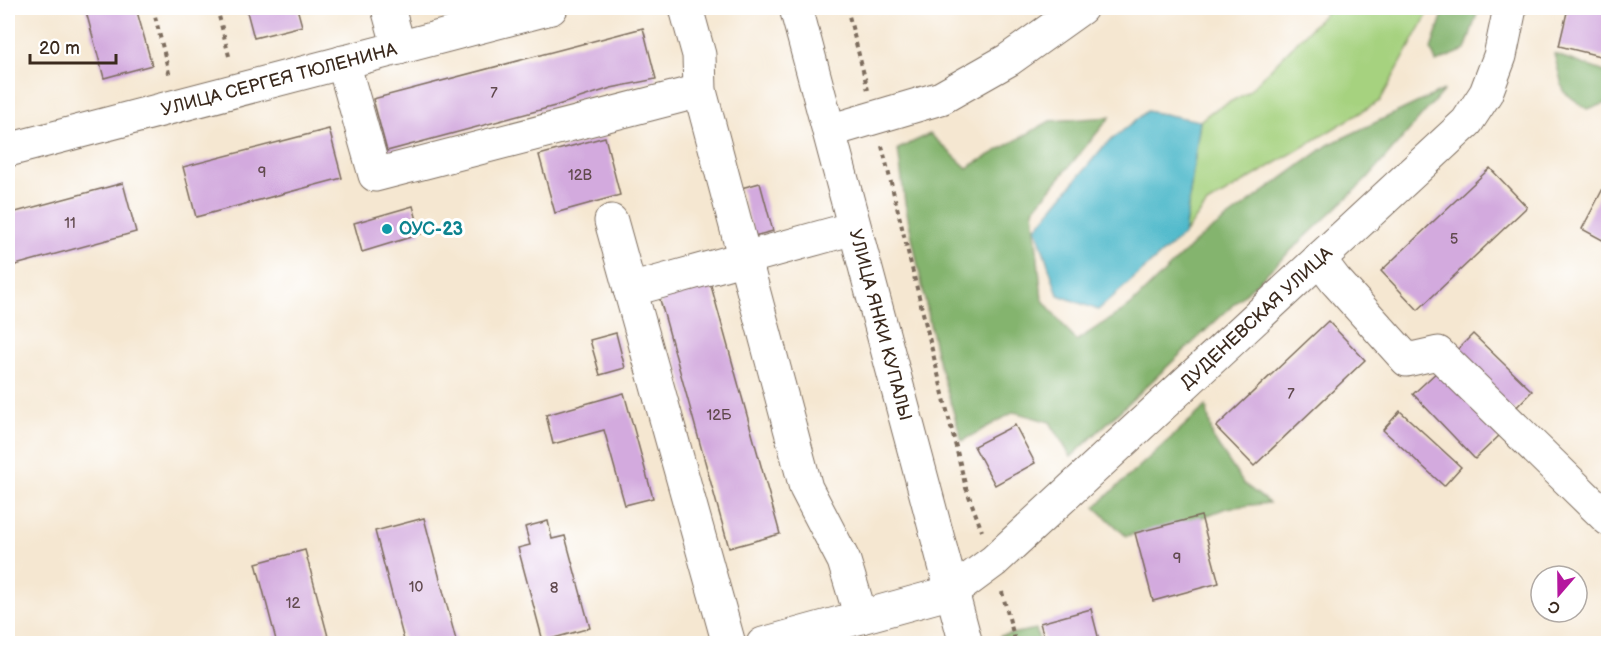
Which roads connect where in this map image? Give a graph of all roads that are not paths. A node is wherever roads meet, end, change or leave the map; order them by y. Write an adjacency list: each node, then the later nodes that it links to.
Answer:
1 (388, 8): 7 (street)
2 (551, 8): 7 (street, УЛИЦА СЕРГЕЯ ТЮЛЕНИНА)
3 (686, 8): 9 (street)
4 (796, 8): 10 (street, УЛИЦА ЯНКИ КУПАЛЫ)
5 (1081, 8): 10 (street)
6 (1510, 8): 15 (street, ДУДЕНЕВСКАЯ УЛИЦА)
7 (399, 48): 8 (street, УЛИЦА СЕРГЕЯ ТЮЛЕНИНА)
8 (343, 62): 9 (street); 11 (street, УЛИЦА СЕРГЕЯ ТЮЛЕНИНА)
9 (700, 91): 14 (street)
10 (829, 131): 13 (street, УЛИЦА ЯНКИ КУПАЛЫ)
11 (8, 150)
12 (611, 221): 16 (street)
13 (854, 228): 14 (street); 18 (street, УЛИЦА ЯНКИ КУПАЛЫ)
14 (744, 258): 16 (street); 19 (street)
15 (1319, 259): 17 (street); 18 (street, ДУДЕНЕВСКАЯ УЛИЦА)
16 (630, 290): 20 (street)
17 (1608, 519)
18 (952, 592): 19 (street); 22 (street, УЛИЦА ЯНКИ КУПАЛЫ)
19 (861, 617): 21 (street)
20 (729, 644)
21 (762, 644)
22 (966, 644)

